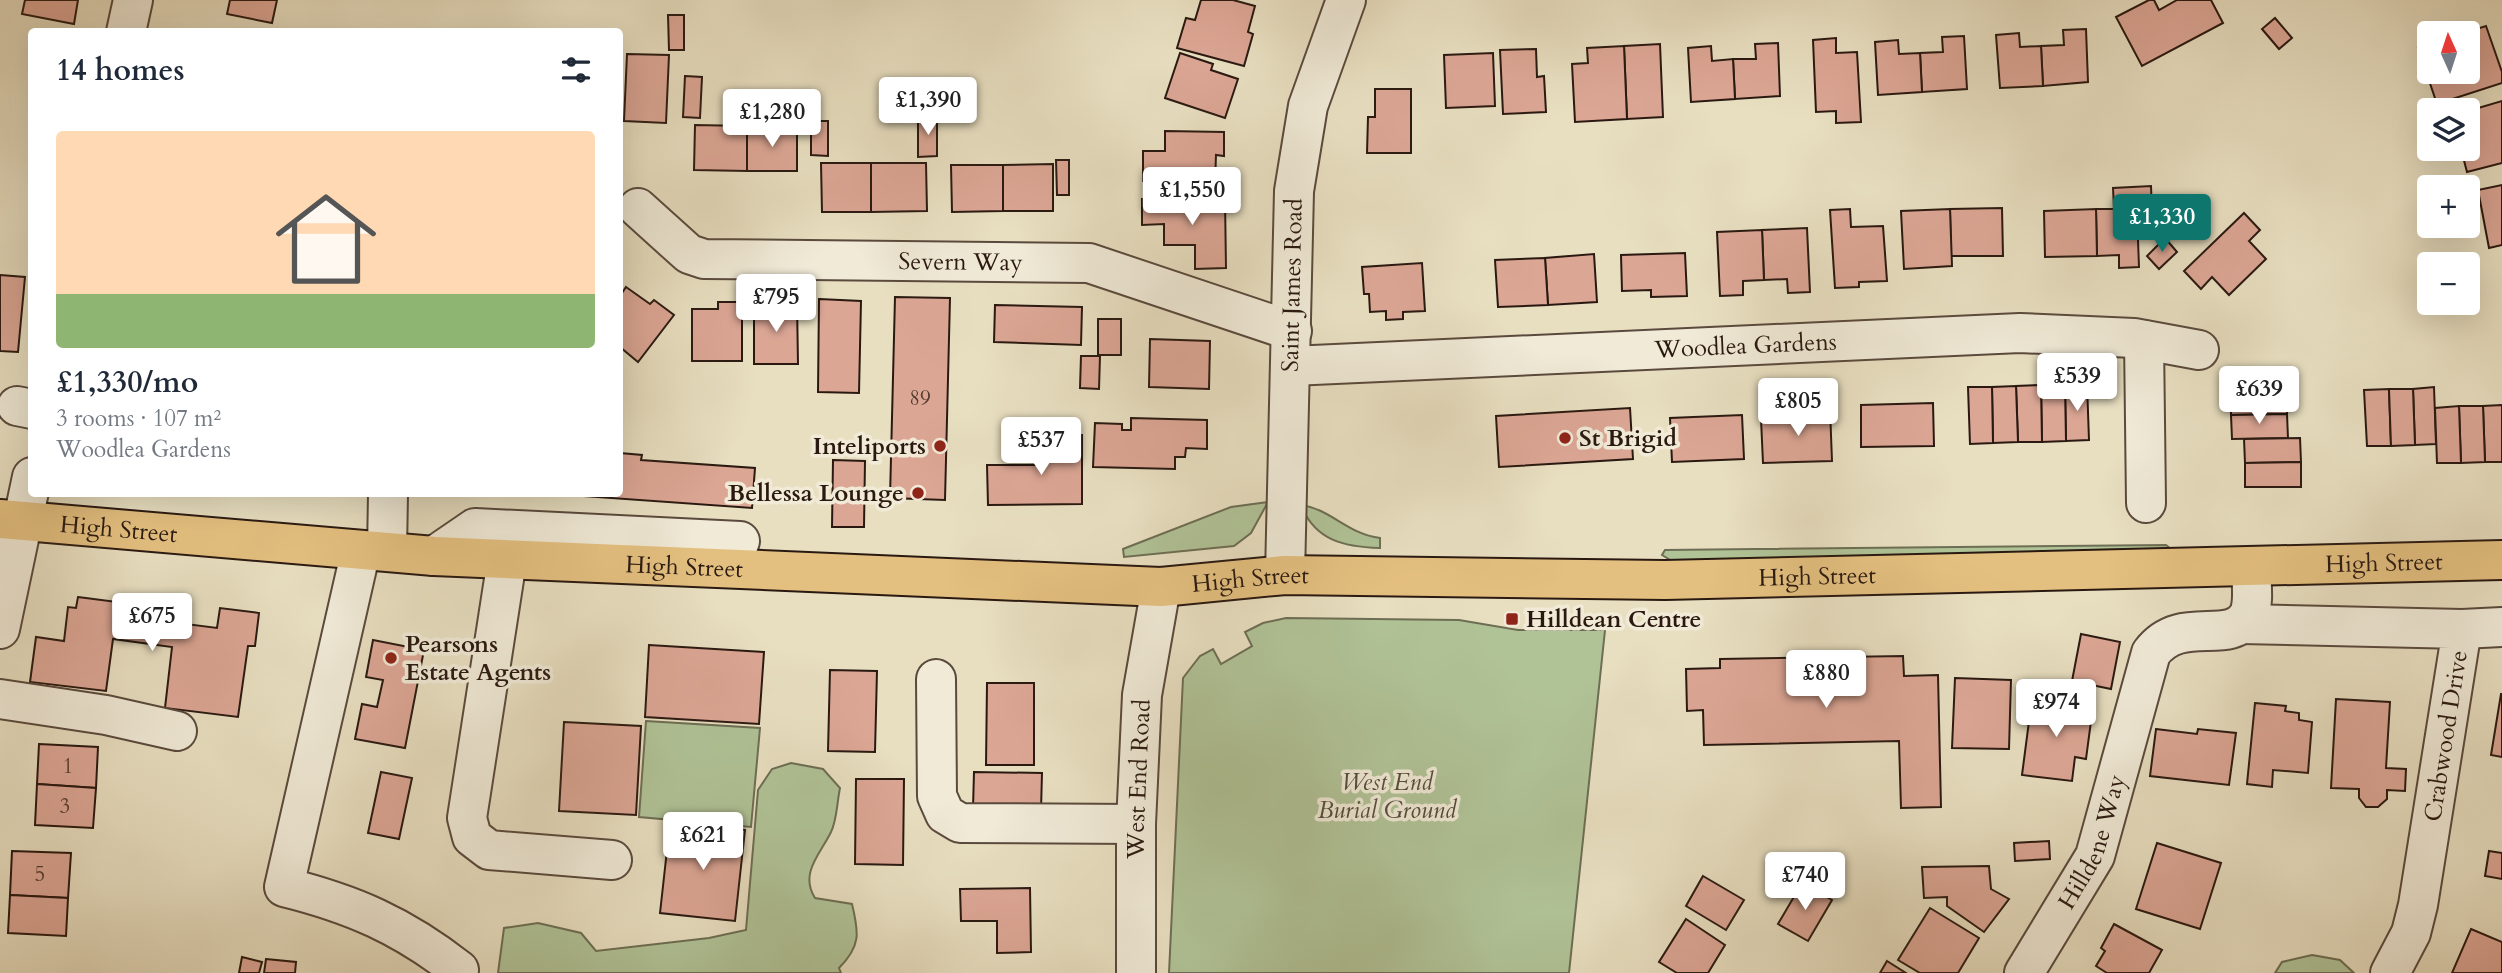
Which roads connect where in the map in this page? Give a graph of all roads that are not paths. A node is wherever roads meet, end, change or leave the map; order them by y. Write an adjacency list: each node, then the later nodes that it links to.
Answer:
1 (133, 0): 3 (street)
2 (1346, 0): 6 (street, Saint James Road)
3 (127, 28)
4 (638, 208): 6 (street, Severn Way)
5 (2144, 340): 6 (street, Woodlea Gardens); 7 (street, Woodlea Gardens); 10 (street)
6 (1292, 348): 18 (street, Saint James Road)
7 (2199, 350)
8 (28, 485): 11 (street)
9 (387, 497): 12 (street)
10 (2146, 503)
11 (11, 520): 12 (main road, High Street); 22 (street)
12 (374, 551): 13 (main road, High Street); 29 (street)
13 (434, 556): 14 (main road, High Street); 17 (street)
14 (507, 560): 17 (main road, High Street); 28 (street)
15 (2502, 560): 16 (main road, High Street)
16 (2251, 567): 18 (main road, High Street); 20 (street)
17 (730, 568): 19 (main road, High Street)
18 (1284, 575): 19 (main road, High Street)
19 (1161, 587): 27 (street, West End Road)
20 (2241, 624): 23 (street, Crabwood Drive); 31 (street, Hilldene Way)
21 (2502, 627): 23 (street)
22 (0, 629)
23 (2462, 629): 32 (street, Crabwood Drive)
24 (936, 679): 27 (street)
25 (0, 699): 26 (street)
26 (177, 731)
27 (1136, 824): 30 (street, West End Road)
28 (612, 860)
29 (459, 970)
30 (1136, 973)
31 (2024, 973)
32 (2390, 973)

